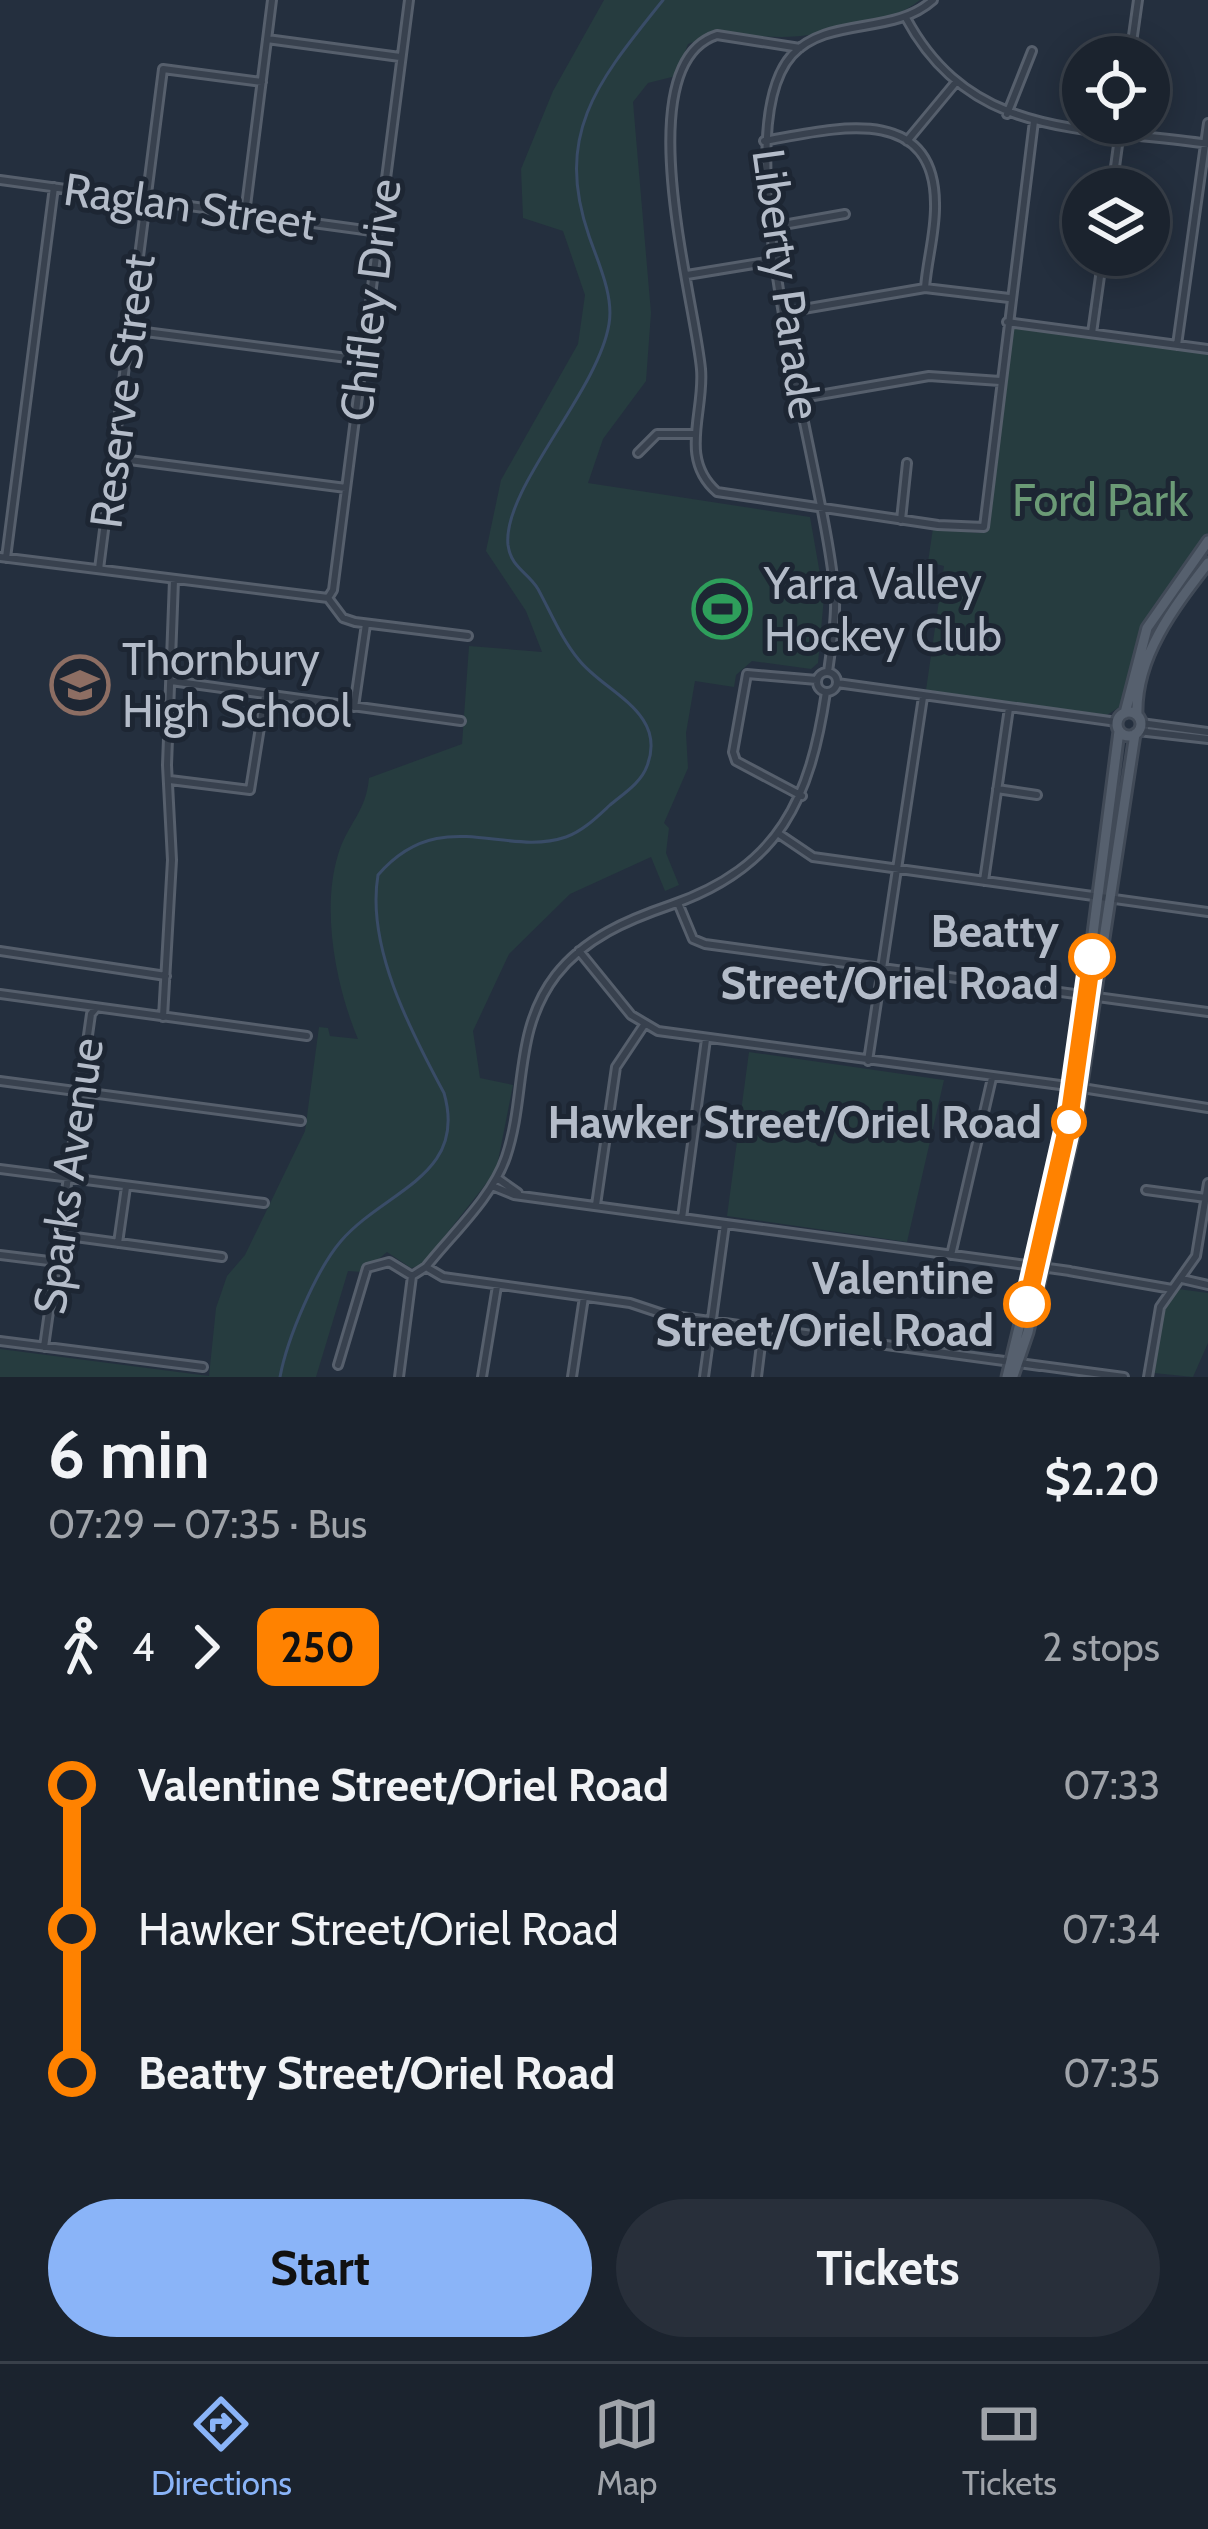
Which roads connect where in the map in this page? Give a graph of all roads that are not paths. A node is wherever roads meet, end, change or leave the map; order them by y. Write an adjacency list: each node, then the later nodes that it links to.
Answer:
1 (272, 0): 7 (street)
2 (410, 0): 10 (street, Chifley Drive)
3 (933, 0): 5 (street)
4 (1138, 0): 6 (street)
5 (906, 18): 8 (street); 12 (street)
6 (1133, 36)
7 (267, 39): 10 (street); 11 (street)
8 (800, 48): 18 (street, Liberty Parade); 29 (street)
9 (1032, 51): 13 (street)
10 (402, 57): 27 (street, Chifley Drive)
11 (262, 82): 23 (street, Reserve Street); 24 (street)
12 (956, 82): 13 (street); 19 (street)
13 (1007, 114): 14 (street)
14 (1034, 122): 16 (street); 32 (street)
15 (1208, 123): 20 (street)
16 (1062, 124)
17 (1170, 136): 20 (street)
18 (764, 141): 19 (street); 26 (street, Liberty Parade)
19 (907, 141): 31 (street)
20 (1207, 143): 37 (street)
21 (0, 180): 22 (street, Raglan Street)
22 (54, 188): 23 (street, Raglan Street); 50 (street)
23 (147, 200): 24 (street, Raglan Street); 35 (street, Reserve Street)
24 (244, 214): 27 (street, Raglan Street)
25 (845, 214): 26 (street)
26 (772, 227): 28 (street, Liberty Parade)
27 (379, 232): 39 (street, Chifley Drive)
28 (778, 260): 29 (street); 33 (street, Liberty Parade)
29 (687, 275): 42 (street)
30 (1100, 276): 36 (street)
31 (925, 288): 32 (street); 33 (street)
32 (1009, 298): 34 (street)
33 (786, 312): 41 (street, Liberty Parade)
34 (1007, 322): 36 (street); 40 (street)
35 (130, 330): 39 (street); 44 (street, Reserve Street)
36 (1092, 333): 37 (street)
37 (1177, 345): 38 (street)
38 (1208, 349)
39 (363, 360): 46 (street, Chifley Drive)
40 (1000, 381): 41 (street); 48 (street)
41 (801, 398): 47 (street, Liberty Parade)
42 (694, 434): 43 (street); 47 (street)
43 (638, 453)
44 (114, 458): 46 (street); 52 (street, Reserve Street)
45 (907, 464): 48 (street)
46 (346, 488): 54 (street, Chifley Drive)
47 (820, 507): 48 (street); 57 (street, Liberty Parade)
48 (901, 520)
49 (1208, 541): 51 (main road)
50 (3, 557): 52 (street)
51 (1205, 560): 67 (main road)
52 (99, 569): 53 (street)
53 (174, 580): 54 (street); 59 (street)
54 (328, 598): 55 (street)
55 (365, 624): 56 (street); 64 (street)
56 (468, 636)
57 (828, 672): 58 (street); 60 (street)
58 (817, 680): 61 (street); 72 (street)
59 (171, 681): 62 (street); 69 (street)
60 (837, 683): 61 (street); 63 (street)
61 (826, 692): 72 (street)
62 (265, 694): 64 (street); 69 (street)
63 (923, 697): 65 (street); 74 (street)
64 (354, 706): 66 (street)
65 (1009, 708): 67 (street); 70 (street)
66 (460, 722)
67 (1130, 724): 68 (street); 76 (main road)
68 (1207, 735)
69 (170, 780): 82 (street)
70 (997, 789): 71 (street); 75 (street)
71 (1037, 795)
72 (802, 796): 73 (street)
73 (779, 834): 74 (street); 77 (street)
74 (897, 868): 75 (street); 81 (street)
75 (984, 880): 76 (street)
76 (1104, 898): 78 (street); 84 (main road)
77 (678, 902): 80 (street); 81 (street)
78 (1208, 912)
79 (0, 951): 82 (street)
80 (579, 951): 88 (street); 100 (street)
81 (881, 967): 84 (street); 91 (street)
82 (166, 976): 87 (street)
83 (0, 994): 85 (street)
84 (1091, 995): 86 (street); 94 (main road)
85 (96, 1008): 87 (street); 95 (street, Sparks Avenue)
86 (1208, 1012)
87 (163, 1017): 89 (street)
88 (644, 1025): 90 (street); 106 (street)
89 (307, 1036)
90 (706, 1039): 91 (street); 107 (street)
91 (868, 1061): 92 (street)
92 (992, 1078): 94 (street); 112 (street)
93 (0, 1081): 95 (street)
94 (1078, 1090): 96 (street); 116 (main road)
95 (80, 1091): 97 (street); 99 (street, Sparks Avenue)
96 (1208, 1108)
97 (302, 1120)
98 (0, 1169): 99 (street)
99 (68, 1178): 102 (street); 109 (street, Sparks Avenue)
100 (495, 1182): 106 (street); 115 (street)
101 (1208, 1183): 104 (street)
102 (126, 1186): 105 (street); 110 (street)
103 (1146, 1190): 104 (street)
104 (1206, 1198): 118 (street)
105 (264, 1203)
106 (596, 1205): 107 (street)
107 (682, 1218): 108 (street)
108 (725, 1223): 112 (street); 123 (street)
109 (61, 1235): 110 (street); 114 (street, Sparks Avenue)
110 (118, 1243): 113 (street)
111 (0, 1255): 114 (street)
112 (951, 1255): 116 (street)
113 (222, 1257)
114 (57, 1262): 126 (street, Sparks Avenue)
115 (426, 1267): 117 (street); 119 (street)
116 (1040, 1267): 121 (street); 127 (main road)
117 (412, 1276): 128 (street); 131 (street)
118 (1182, 1279): 120 (street); 121 (street)
119 (497, 1284): 122 (street); 132 (street)
120 (1208, 1285)
121 (1172, 1288): 138 (street)
122 (584, 1297): 123 (street); 133 (street)
123 (712, 1321): 124 (street); 134 (street)
124 (764, 1328): 127 (street); 135 (street)
125 (0, 1341): 126 (street)
126 (44, 1346): 129 (street)
127 (1016, 1362): 130 (street); 136 (main road)
128 (338, 1365)
129 (203, 1367)
130 (1114, 1376): 137 (street)
131 (398, 1377)
132 (482, 1377)
133 (572, 1377)
134 (704, 1377)
135 (757, 1377)
136 (1010, 1377)
137 (1124, 1377)
138 (1148, 1377)

